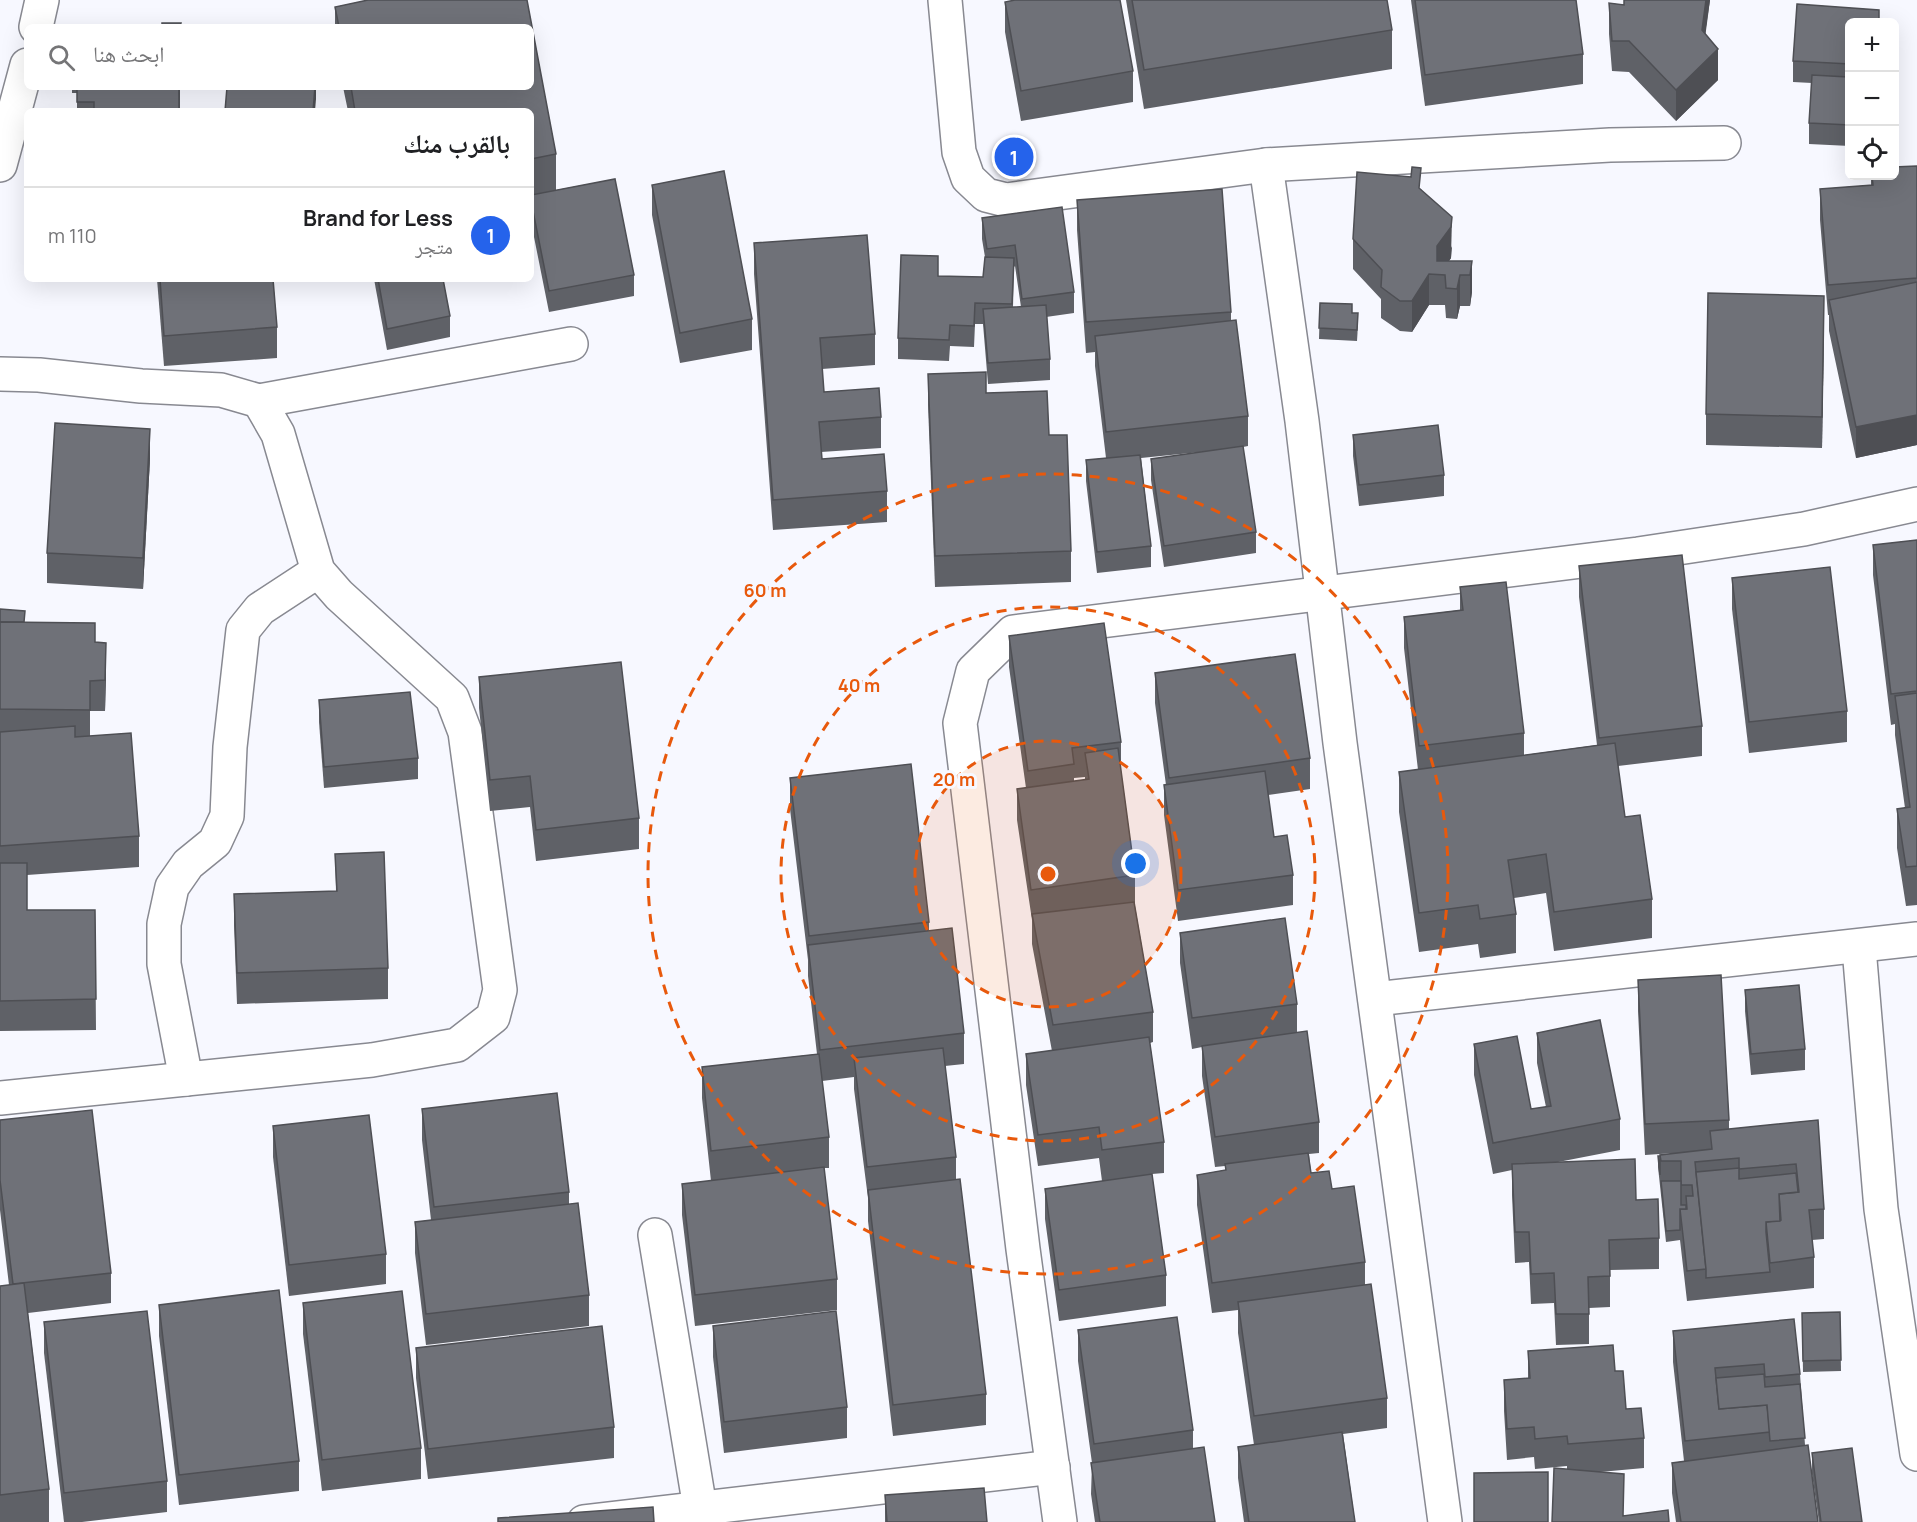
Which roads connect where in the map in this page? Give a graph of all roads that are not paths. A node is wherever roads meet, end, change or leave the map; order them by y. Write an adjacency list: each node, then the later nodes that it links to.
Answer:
1 (42, 0): 3 (street)
2 (945, 0): 7 (street)
3 (37, 24)
4 (24, 76): 6 (street)
5 (1724, 143): 7 (street)
6 (0, 165)
7 (1266, 165): 13 (street)
8 (571, 344): 10 (street)
9 (0, 374): 10 (street)
10 (259, 401): 12 (street)
11 (1917, 504): 13 (street)
12 (318, 571): 17 (street); 17 (street)
13 (1322, 595): 16 (street); 22 (street)
14 (1917, 939): 15 (street)
15 (1859, 948): 16 (street); 20 (street)
16 (1375, 999): 26 (street)
17 (186, 1079): 18 (street)
18 (0, 1098)
19 (654, 1235): 23 (street)
20 (1912, 1383): 21 (street)
21 (1917, 1454)
22 (1053, 1467): 23 (street); 25 (street)
23 (700, 1508): 24 (street)
24 (584, 1522)
25 (1060, 1522)
26 (1445, 1522)

